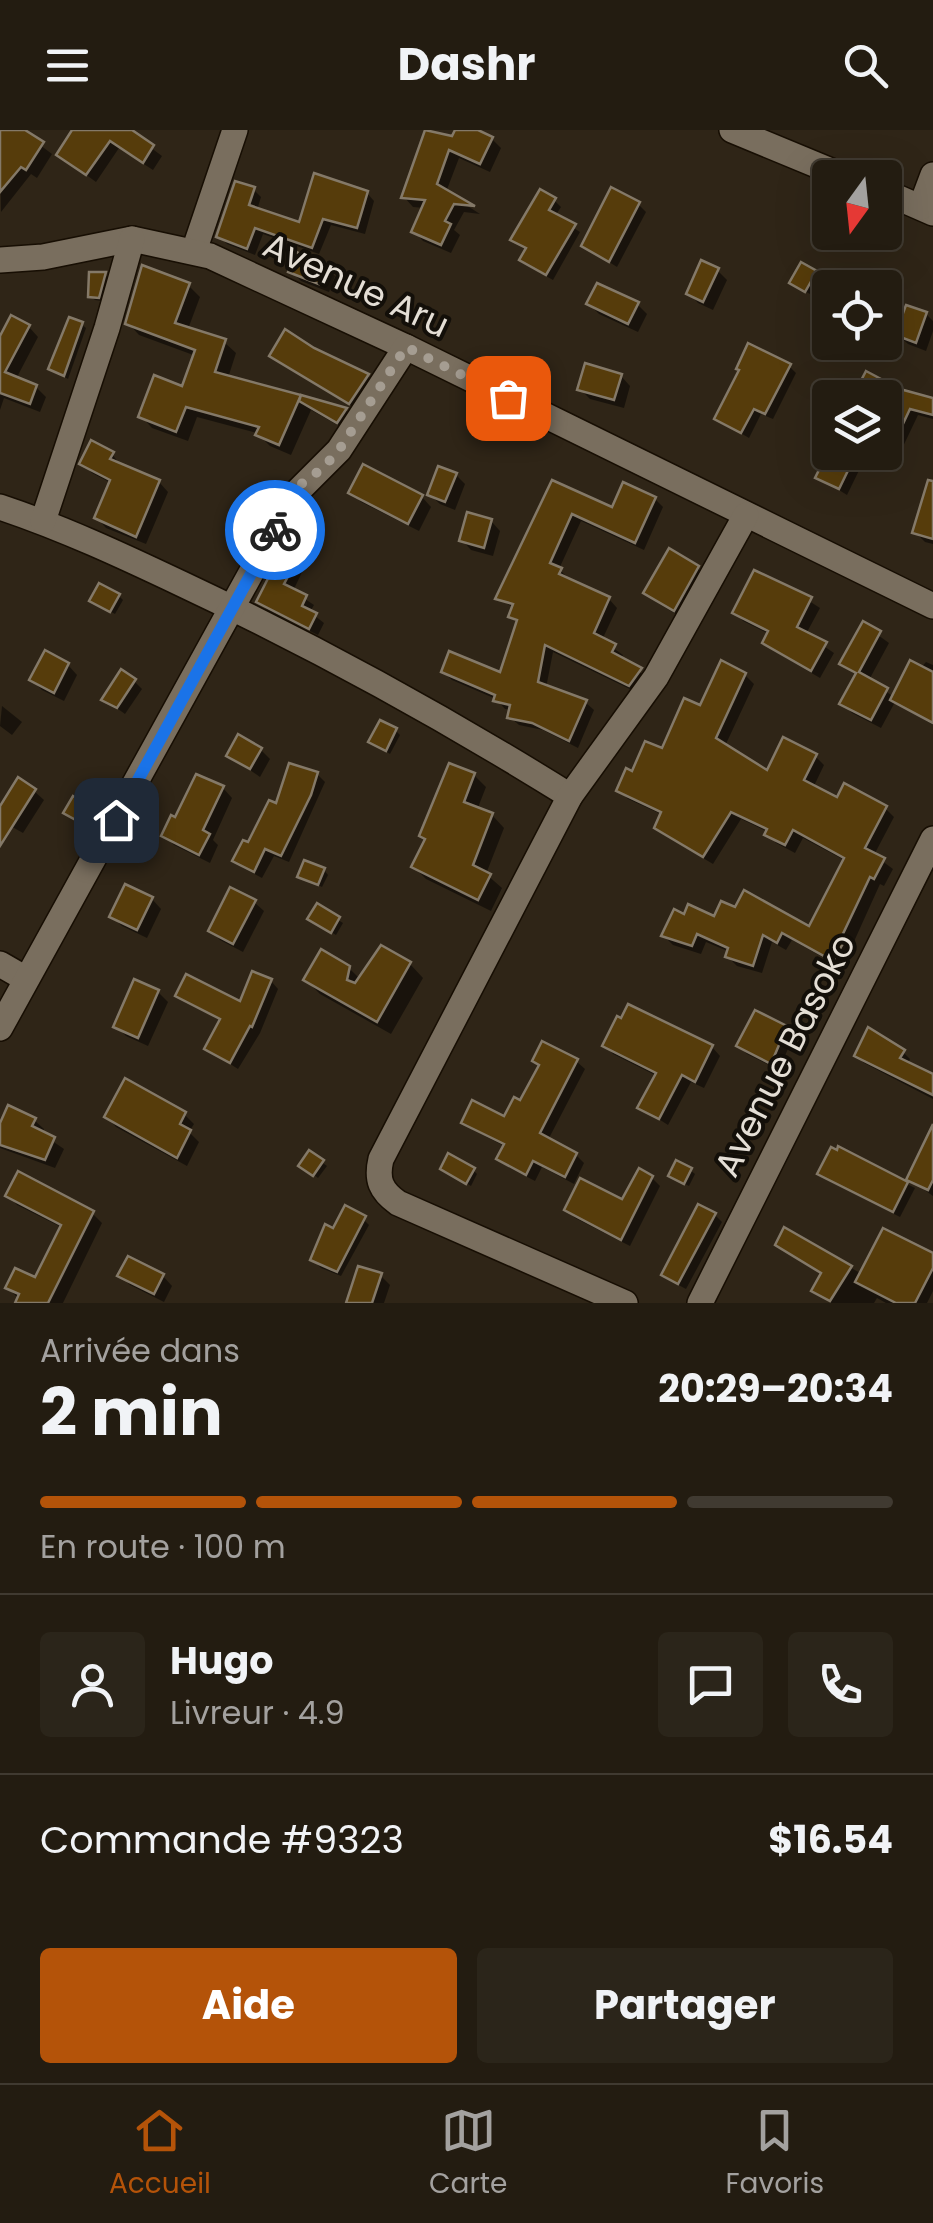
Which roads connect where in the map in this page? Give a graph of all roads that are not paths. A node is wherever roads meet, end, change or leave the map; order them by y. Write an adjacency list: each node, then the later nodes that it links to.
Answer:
1 (234, 130): 8 (street)
2 (732, 130): 3 (street)
3 (812, 163)
4 (933, 175): 6 (street)
5 (902, 199): 6 (street)
6 (927, 210)
7 (132, 239): 8 (street, Avenue Aru); 9 (street, Avenue Aru); 13 (street)
8 (194, 251): 10 (street, Avenue Aru)
9 (0, 260)
10 (406, 347): 12 (street, Avenue Aru); 15 (street)
11 (0, 507): 13 (street)
12 (746, 515): 14 (street, Avenue Aru); 16 (street)
13 (42, 521): 15 (street)
14 (933, 606)
15 (234, 608): 16 (street); 19 (street)
16 (570, 796): 21 (street)
17 (933, 839): 22 (street, Avenue Basoko)
18 (0, 964): 19 (street)
19 (26, 979): 20 (street)
20 (0, 1028)
21 (625, 1303)
22 (700, 1303)

